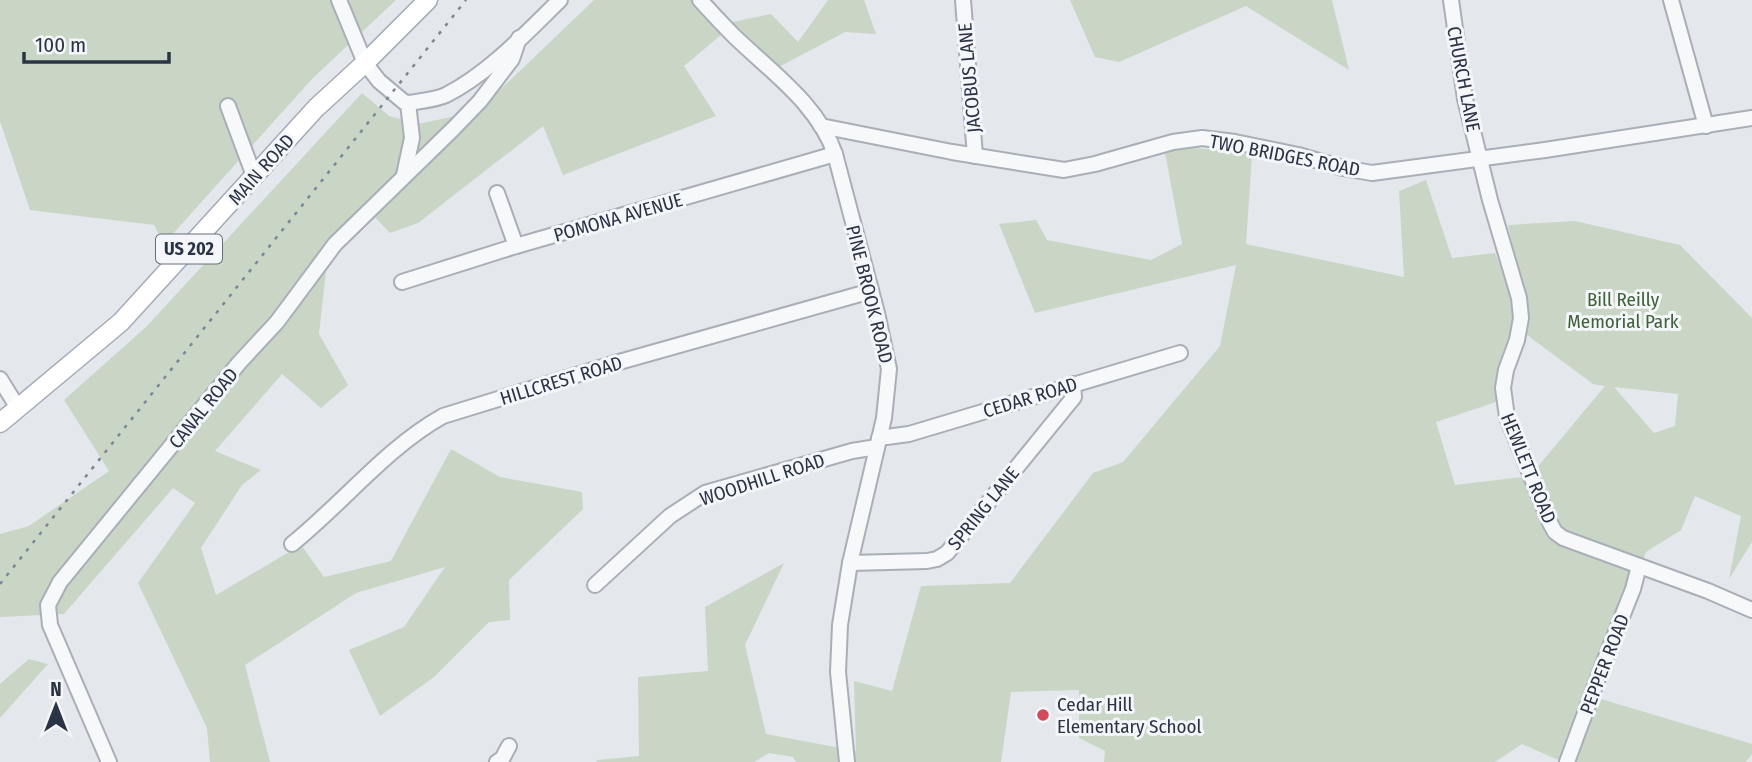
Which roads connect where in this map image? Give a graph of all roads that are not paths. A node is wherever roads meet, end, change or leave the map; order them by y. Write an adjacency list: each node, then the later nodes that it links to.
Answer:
1 (339, 0): 9 (street)
2 (428, 0): 9 (main road, MAIN ROAD / US 202)
3 (560, 0): 8 (street)
4 (700, 0): 13 (street, PINE BROOK ROAD)
5 (963, 0): 16 (street, JACOBUS LANE)
6 (1451, 0): 17 (street, CHURCH LANE)
7 (1671, 0): 14 (street)
8 (519, 38): 10 (street); 19 (street, CANAL ROAD)
9 (365, 63): 10 (street); 18 (main road, MAIN ROAD / US 202)
10 (408, 103): 19 (street)
11 (228, 106): 18 (street)
12 (1752, 118): 14 (street, TWO BRIDGES ROAD)
13 (821, 126): 15 (street, PINE BROOK ROAD); 16 (street, TWO BRIDGES ROAD)
14 (1706, 126): 17 (street, TWO BRIDGES ROAD)
15 (835, 155): 21 (street, POMONA AVENUE); 23 (street, PINE BROOK ROAD)
16 (975, 156): 17 (street, TWO BRIDGES ROAD)
17 (1480, 158): 32 (street, HEWLETT ROAD)
18 (254, 176): 27 (main road, MAIN ROAD / US 202)
19 (403, 177): 36 (street, CANAL ROAD)
20 (497, 194): 21 (street)
21 (516, 246): 22 (street, POMONA AVENUE)
22 (401, 282)
23 (871, 291): 29 (street, PINE BROOK ROAD); 30 (street, HILLCREST ROAD)
24 (1180, 353): 26 (street, CEDAR ROAD)
25 (0, 379): 27 (street)
26 (1073, 384): 29 (street, CEDAR ROAD); 31 (street, SPRING LANE)
27 (18, 408): 28 (main road, MAIN ROAD / US 202)
28 (0, 423)
29 (878, 443): 31 (street, PINE BROOK ROAD); 33 (street, WOODHILL ROAD)
30 (292, 544)
31 (850, 563): 38 (street, PINE BROOK ROAD)
32 (1639, 566): 34 (street, HEWLETT ROAD); 39 (street, PEPPER ROAD)
33 (594, 585)
34 (1752, 610)
35 (509, 746): 37 (street)
36 (109, 762)
37 (497, 762)
38 (847, 762)
39 (1567, 762)

